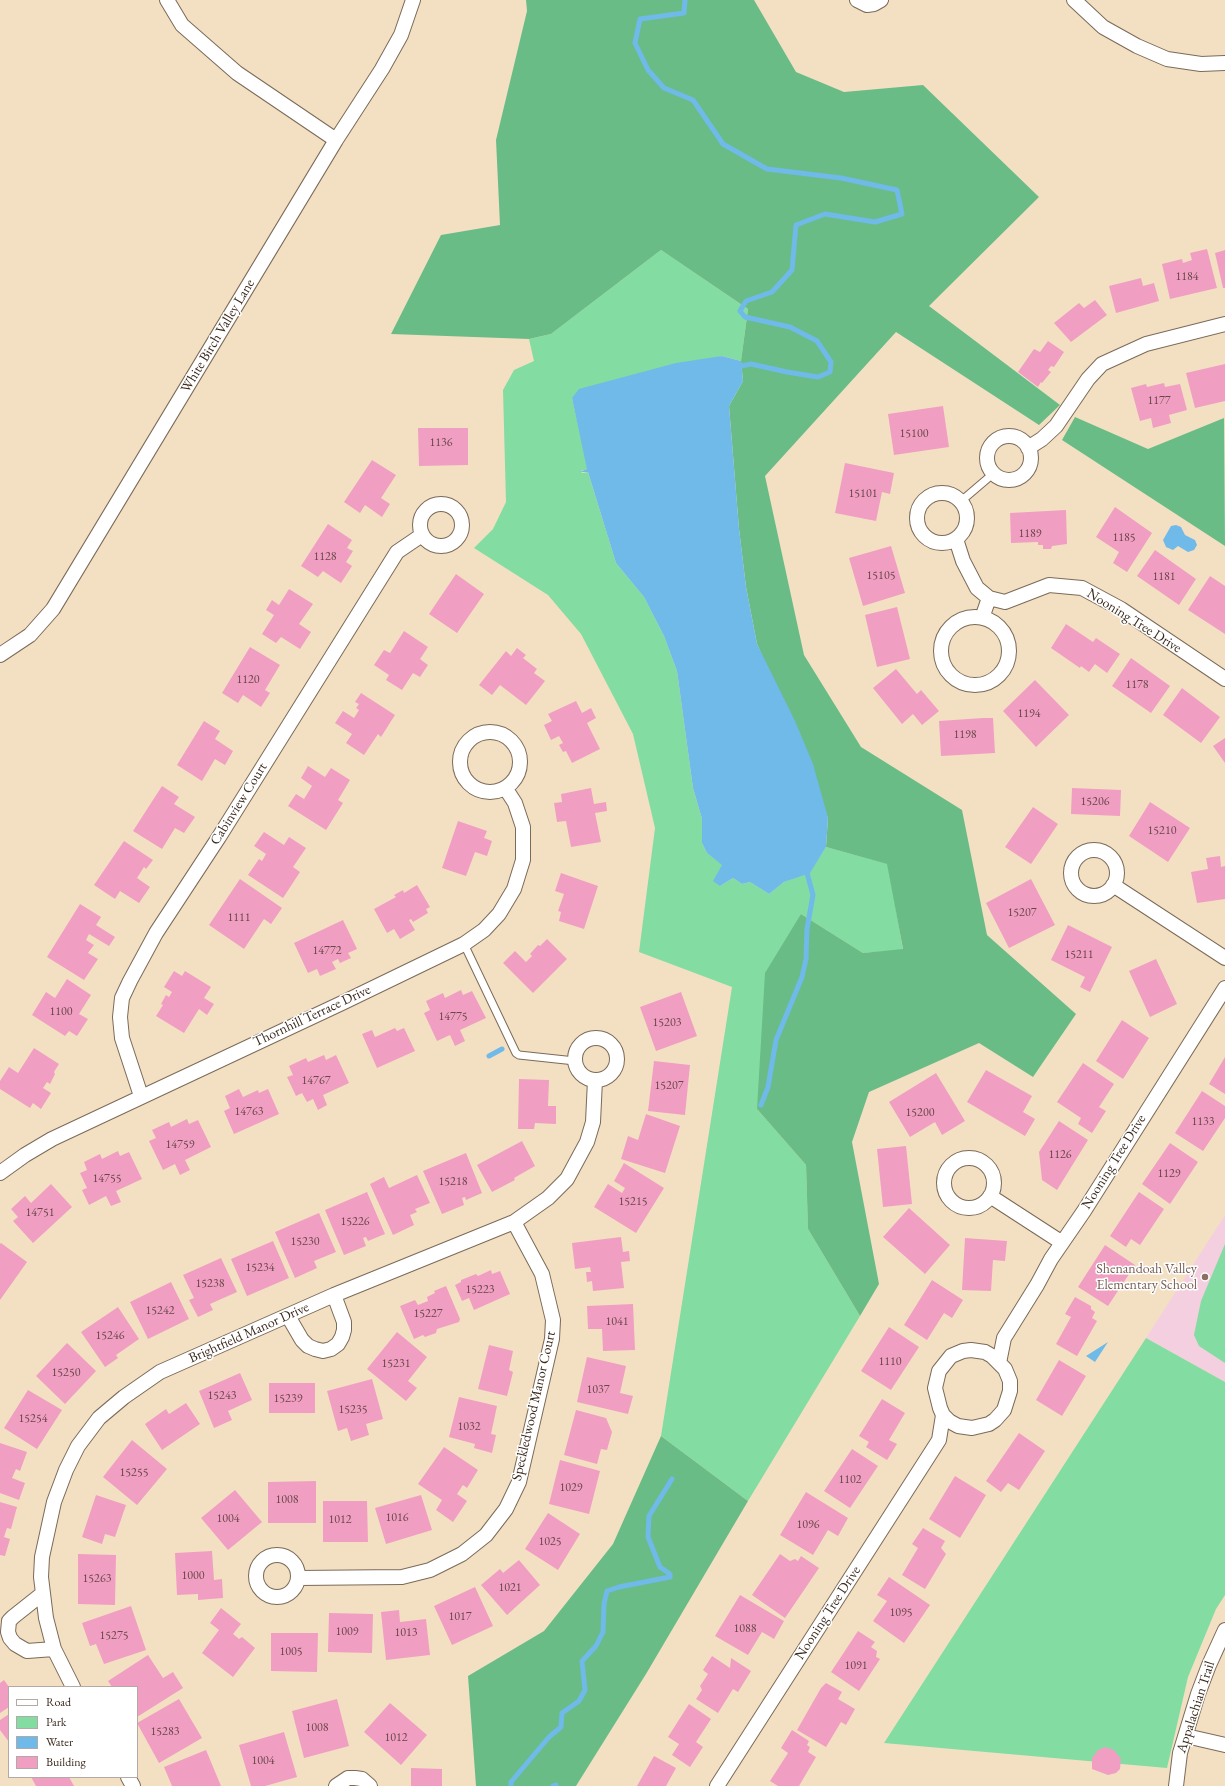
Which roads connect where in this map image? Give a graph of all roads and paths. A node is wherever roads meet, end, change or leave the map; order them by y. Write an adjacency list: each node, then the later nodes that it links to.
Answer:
1 (166, 0): 7 (street)
2 (413, 0): 7 (street, White Birch Valley Lane)
3 (857, 0): 4 (street)
4 (881, 0)
5 (1074, 0): 6 (street)
6 (1225, 63)
7 (336, 140): 16 (street, White Birch Valley Lane)
8 (1225, 324): 9 (street)
9 (1028, 448): 10 (street); 10 (street)
10 (989, 478): 11 (lane)
11 (960, 502): 13 (street); 13 (street)
12 (422, 535): 25 (street, Cabinview Court)
13 (956, 539): 14 (street)
14 (989, 598): 15 (street); 17 (street, Nooning Tree Drive)
15 (982, 618): 15 (street)
16 (0, 655)
17 (1225, 679)
18 (506, 789): 18 (street); 20 (street, Thornhill Terrace Drive)
19 (1113, 885): 21 (street)
20 (464, 944): 23 (lane); 25 (street, Thornhill Terrace Drive)
21 (1225, 958)
22 (1225, 988): 29 (street, Nooning Tree Drive)
23 (575, 1060): 24 (street); 24 (street)
24 (595, 1080): 28 (street, Brightfield Manor Drive)
25 (141, 1096): 26 (street, Thornhill Terrace Drive)
26 (0, 1173)
27 (990, 1196): 29 (street)
28 (514, 1222): 30 (street, Brightfield Manor Drive); 38 (street, Speckledwood Manor Court)
29 (1061, 1242): 32 (street, Nooning Tree Drive)
30 (334, 1295): 31 (street, Brightfield Manor Drive); 31 (street)
31 (288, 1316): 39 (street, Brightfield Manor Drive)
32 (1004, 1338): 33 (street); 34 (street)
33 (984, 1352): 34 (street); 35 (street)
34 (999, 1363): 36 (street)
35 (943, 1415): 36 (street); 37 (street)
36 (962, 1426): 37 (street)
37 (939, 1440): 47 (street, Nooning Tree Drive)
38 (298, 1578)
39 (42, 1594): 41 (street, Brightfield Manor Drive); 41 (street)
40 (1225, 1630): 43 (street, Appalachian Trail)
41 (54, 1649): 42 (street, Brightfield Manor Drive)
42 (72, 1686)
43 (1186, 1736): 44 (street); 48 (street, Appalachian Trail)
44 (1225, 1745)
45 (336, 1786): 46 (street)
46 (370, 1786)
47 (717, 1786)
48 (1176, 1786)

